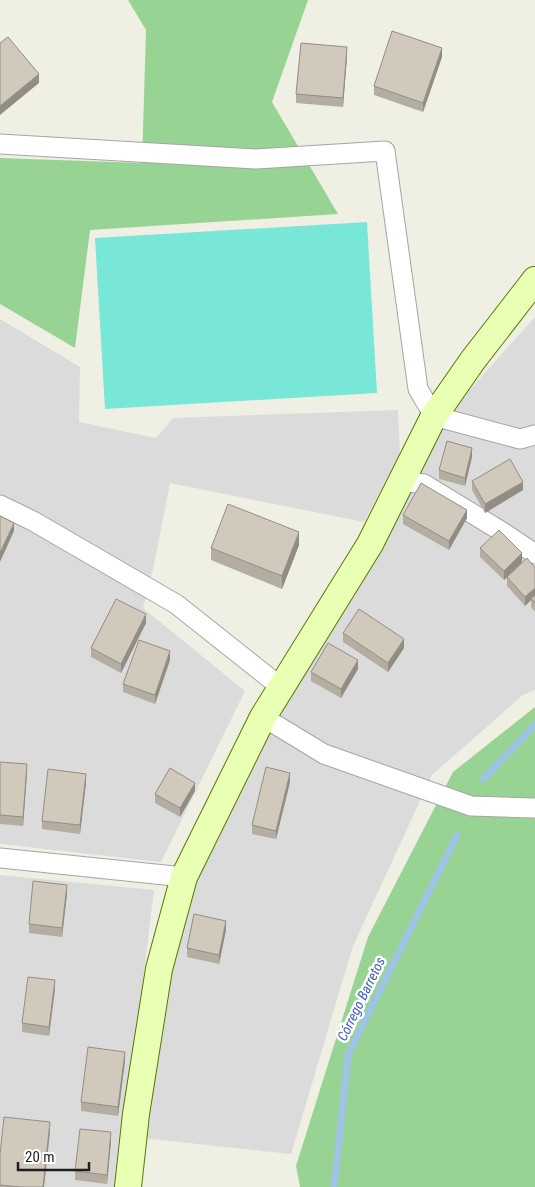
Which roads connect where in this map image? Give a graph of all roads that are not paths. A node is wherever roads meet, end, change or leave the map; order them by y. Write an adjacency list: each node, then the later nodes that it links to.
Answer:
1 (0, 144): 3 (street)
2 (535, 280): 3 (main road)
3 (434, 416): 4 (street); 5 (main road)
4 (535, 435)
5 (402, 480): 7 (street); 8 (main road)
6 (0, 506): 8 (street)
7 (535, 554)
8 (282, 688): 9 (main road)
9 (263, 717): 10 (street); 12 (main road)
10 (535, 808)
11 (0, 858): 12 (street)
12 (184, 877): 13 (main road)
13 (128, 1187)

